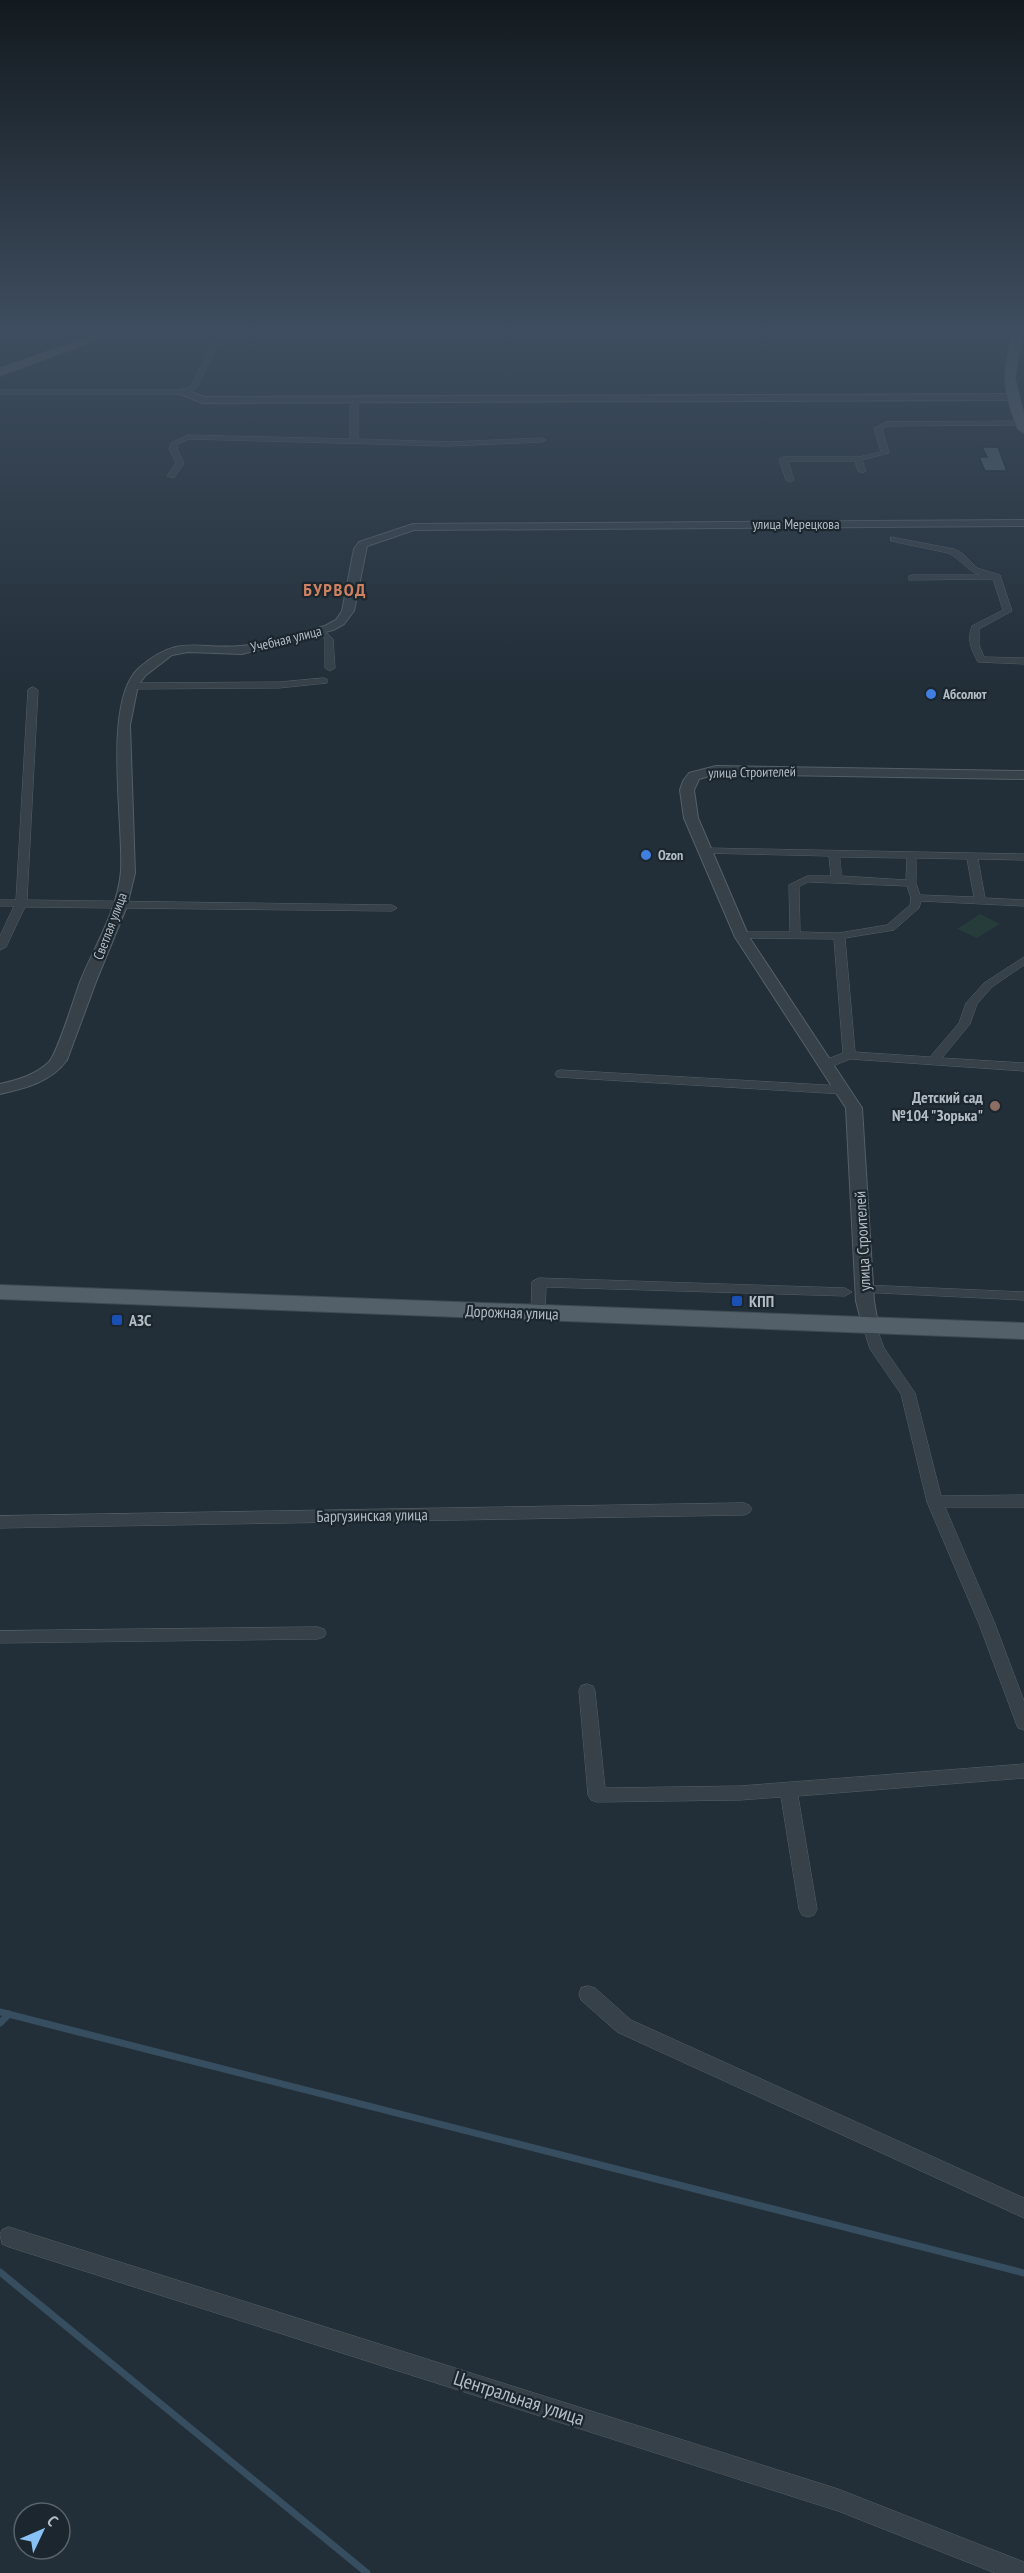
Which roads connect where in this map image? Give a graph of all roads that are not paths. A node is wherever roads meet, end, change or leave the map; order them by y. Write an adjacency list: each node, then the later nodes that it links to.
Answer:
1 (174, 447): 5 (street)
2 (883, 447): 3 (street)
3 (858, 459): 4 (street); 6 (street)
4 (862, 471)
5 (171, 476)
6 (790, 480)
7 (1024, 523): 8 (street, улица Мерецкова)
8 (568, 525): 12 (street, Учебная улица)
9 (894, 538): 10 (street)
10 (997, 577): 11 (street); 13 (street)
11 (912, 578)
12 (321, 630): 14 (street); 16 (street, Учебная улица)
13 (1024, 661)
14 (330, 668)
15 (324, 681): 16 (street)
16 (132, 685): 31 (street, Светлая улица)
17 (33, 690): 29 (street)
18 (1024, 775): 19 (street, улица Строителей)
19 (706, 851): 20 (street); 34 (street, улица Строителей)
20 (834, 854): 21 (street); 24 (street)
21 (912, 855): 22 (street); 25 (street)
22 (972, 856): 23 (street); 27 (street)
23 (1024, 857)
24 (837, 879): 25 (street); 33 (street)
25 (911, 883): 26 (street)
26 (916, 898): 27 (street); 35 (street)
27 (980, 900): 30 (street)
28 (0, 903): 29 (street)
29 (21, 903): 31 (street); 36 (street)
30 (1024, 903)
31 (120, 906): 32 (street); 43 (street, Светлая улица)
32 (392, 909)
33 (795, 934): 34 (street); 35 (street)
34 (741, 935): 40 (street, улица Строителей)
35 (839, 936): 38 (street)
36 (0, 947)
37 (1024, 960): 39 (street)
38 (849, 1055): 39 (street); 40 (street)
39 (933, 1061): 41 (street)
40 (824, 1065): 44 (street, улица Строителей)
41 (1024, 1067)
42 (561, 1074): 44 (street)
43 (0, 1089)
44 (843, 1090): 45 (street, улица Строителей)
45 (864, 1289): 48 (street); 50 (street, улица Строителей)
46 (0, 1292): 49 (main road, Дорожная улица)
47 (845, 1292): 49 (street)
48 (1024, 1296)
49 (538, 1313): 50 (main road, Дорожная улица)
50 (869, 1324): 51 (main road, Дорожная улица); 55 (street)
51 (986, 1329): 52 (main road, Дорожная улица); 53 (main road)
52 (1024, 1331)
53 (1024, 1337)
54 (1024, 1501): 55 (street)
55 (935, 1502): 61 (street)
56 (744, 1509): 57 (street, Баргузинская улица)
57 (0, 1522)
58 (318, 1633): 59 (street)
59 (0, 1637)
60 (587, 1692): 63 (street)
61 (1024, 1723)
62 (1024, 1771): 63 (street)
63 (788, 1789): 64 (street)
64 (808, 1909)
65 (588, 1994): 66 (street)
66 (1024, 2208)
67 (9, 2237): 68 (street, Центральная улица)
68 (1024, 2573)

